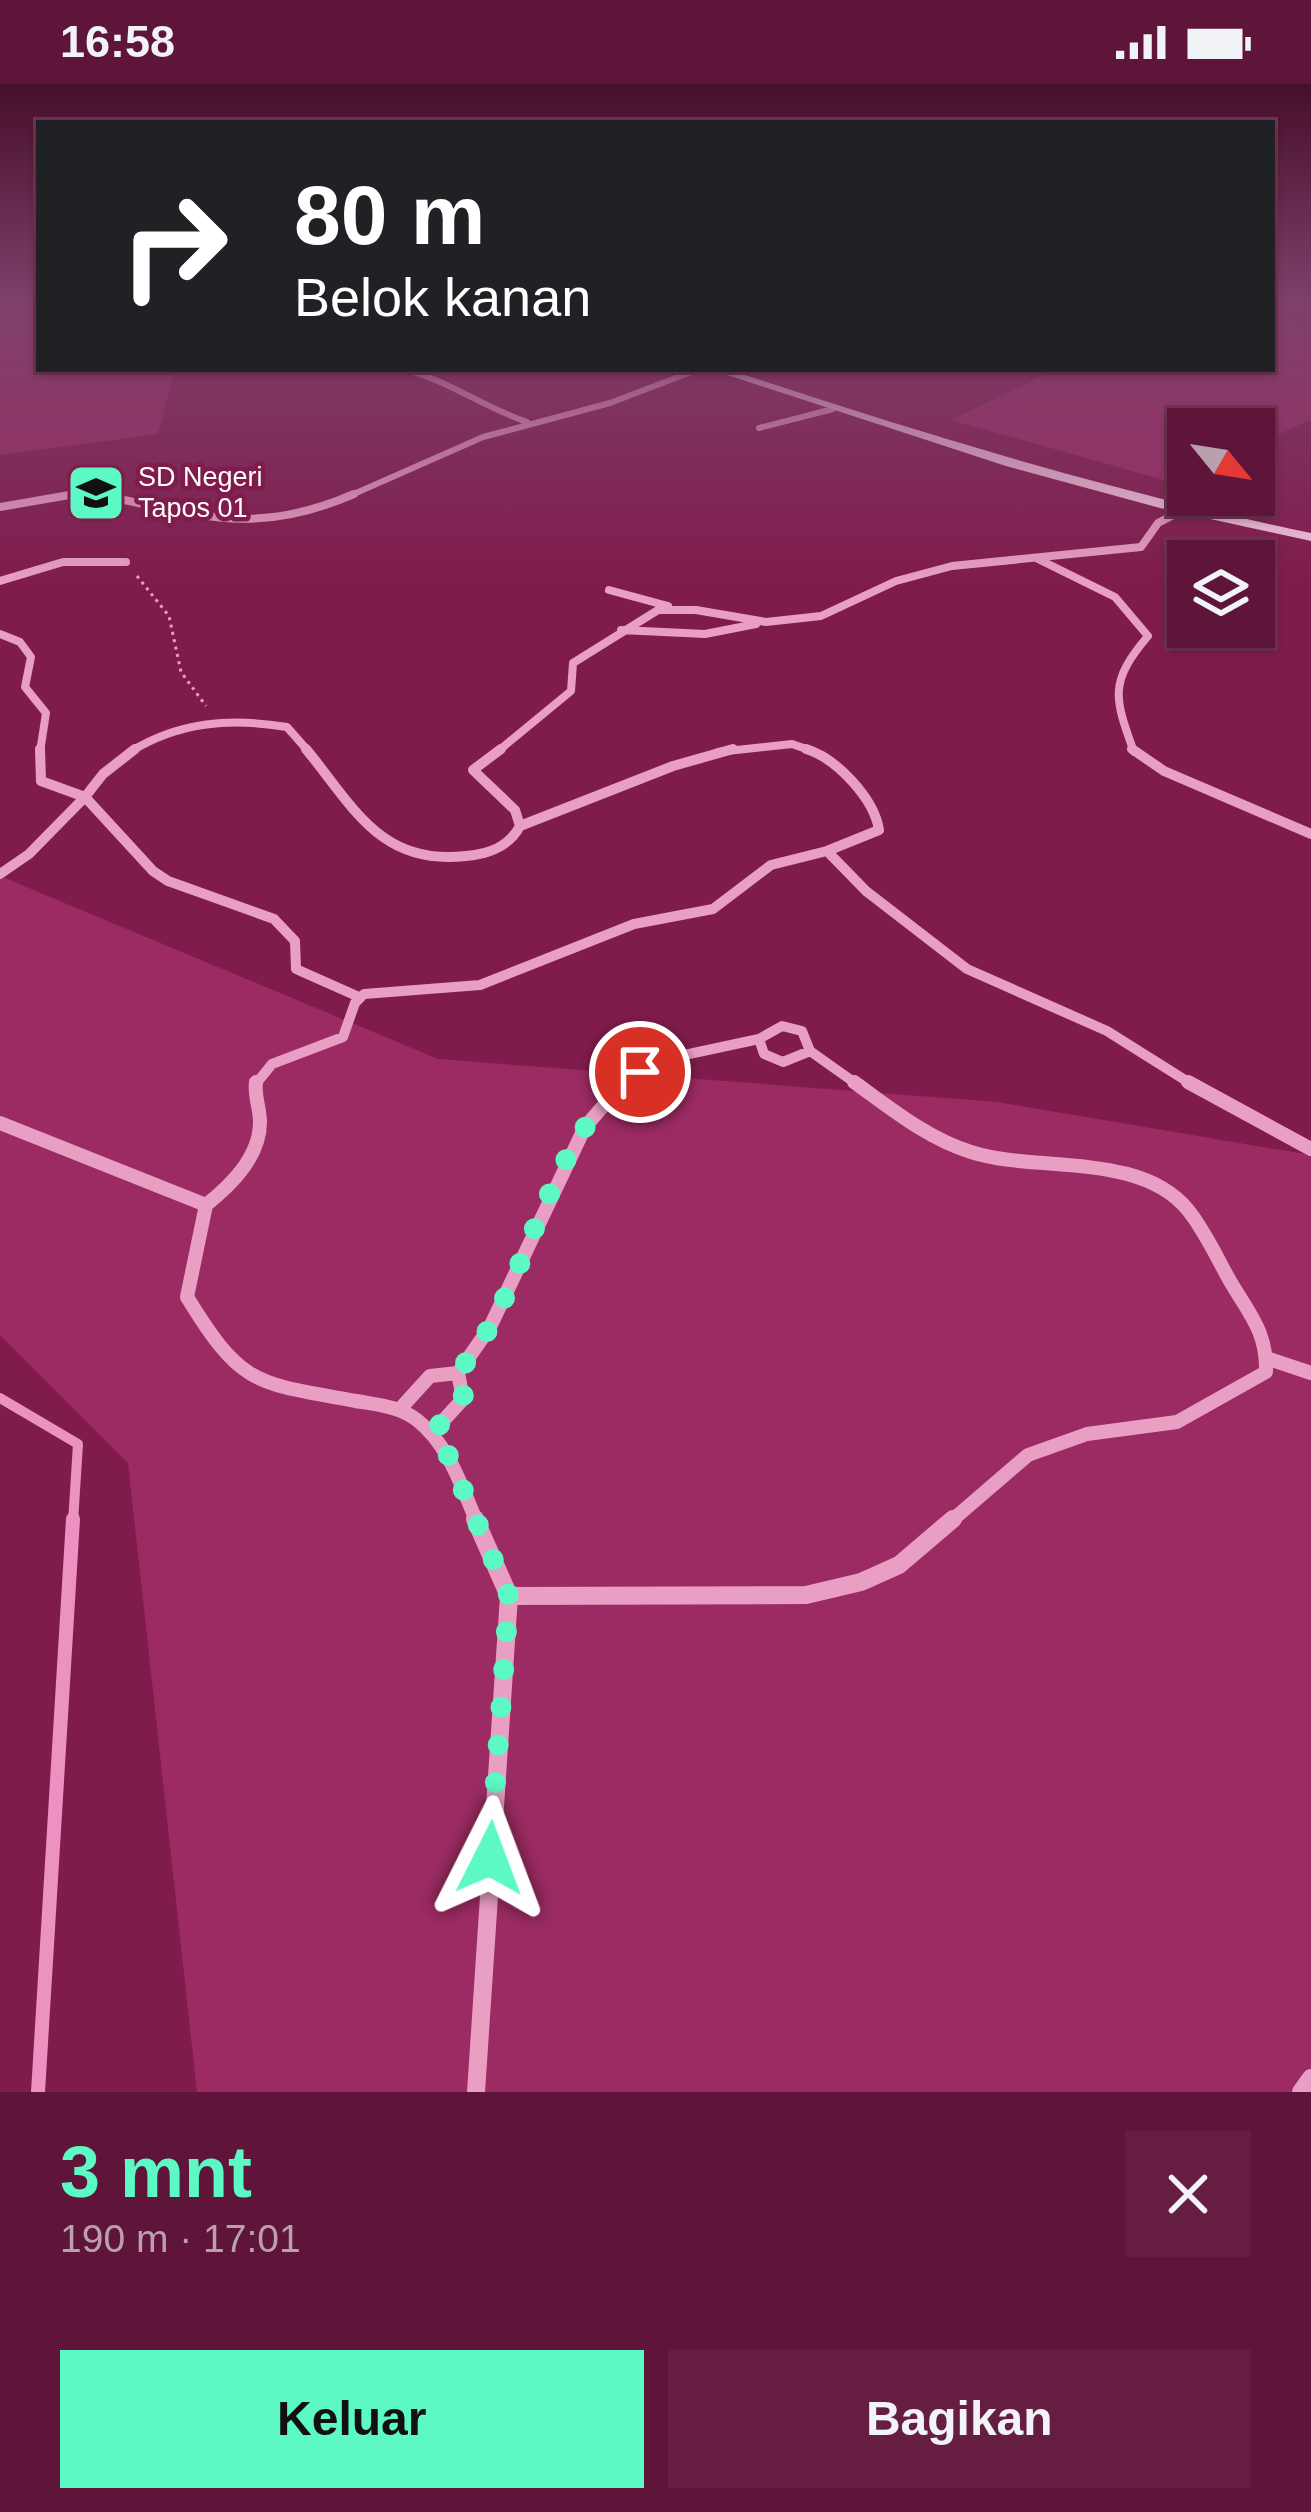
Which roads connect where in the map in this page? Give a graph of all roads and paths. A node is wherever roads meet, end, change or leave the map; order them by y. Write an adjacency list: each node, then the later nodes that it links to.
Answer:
1 (465, 395): 5 (street)
2 (632, 395): 5 (street)
3 (790, 395): 4 (street)
4 (832, 409): 6 (street); 8 (street)
5 (528, 423): 7 (street)
6 (759, 428)
7 (0, 507)
8 (1167, 509)
9 (1171, 516): 12 (street)
10 (1200, 516): 11 (street)
11 (1311, 537)
12 (1036, 558): 17 (street); 23 (street)
13 (126, 562): 14 (street); 20 (path)
14 (0, 581)
15 (609, 590): 16 (street)
16 (674, 608): 17 (street); 18 (street)
17 (766, 622): 18 (street)
18 (620, 630): 22 (street)
19 (0, 634): 21 (street)
20 (216, 719): 21 (street); 22 (street)
21 (85, 797): 25 (street); 26 (street)
22 (520, 826): 24 (street)
23 (1311, 834)
24 (827, 851): 26 (street); 30 (street)
25 (0, 874)
26 (359, 997): 31 (street)
27 (759, 1039): 28 (street); 28 (street); 33 (street)
28 (810, 1051): 32 (street)
29 (0, 1123): 31 (street)
30 (1311, 1149)
31 (206, 1205): 35 (street)
32 (1269, 1359): 34 (street); 37 (street)
33 (458, 1373): 35 (street); 36 (street)
34 (1311, 1373)
35 (400, 1409): 36 (street)
36 (433, 1433): 37 (street)
37 (509, 1596): 39 (street)
38 (1311, 2078): 40 (street)
39 (476, 2092)
40 (1301, 2092)

